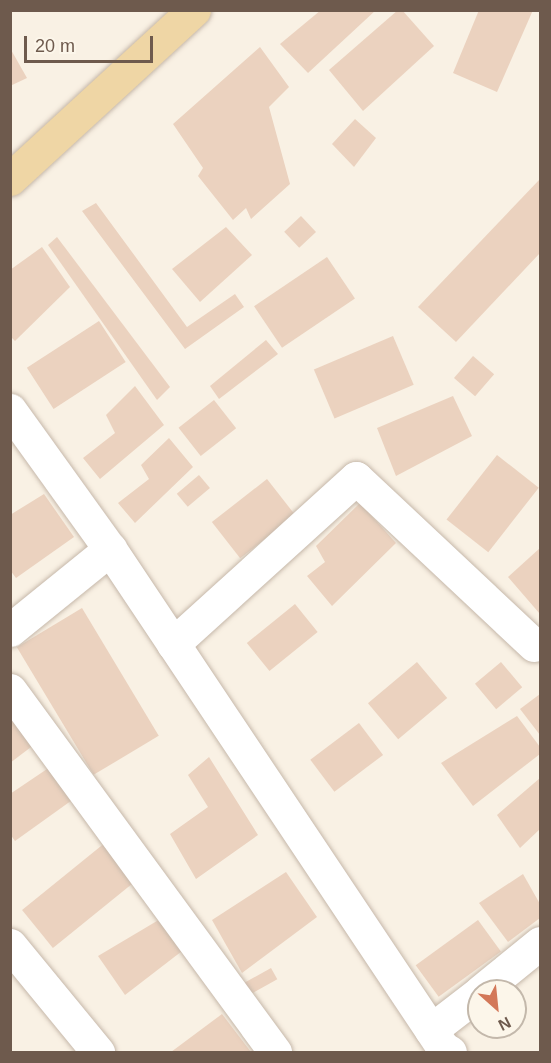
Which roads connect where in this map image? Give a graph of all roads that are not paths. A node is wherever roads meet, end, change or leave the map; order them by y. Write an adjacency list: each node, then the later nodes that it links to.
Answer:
1 (194, 10): 2 (main road)
2 (10, 179)
3 (10, 410): 4 (street)
4 (110, 549): 5 (street); 6 (street)
5 (10, 630)
6 (173, 644): 7 (street); 13 (street)
7 (534, 645)
8 (10, 690): 15 (street)
9 (540, 943): 11 (street)
10 (10, 945): 14 (street)
11 (496, 979)
12 (467, 1008): 13 (street)
13 (441, 1041)
14 (98, 1053)
15 (275, 1053)

